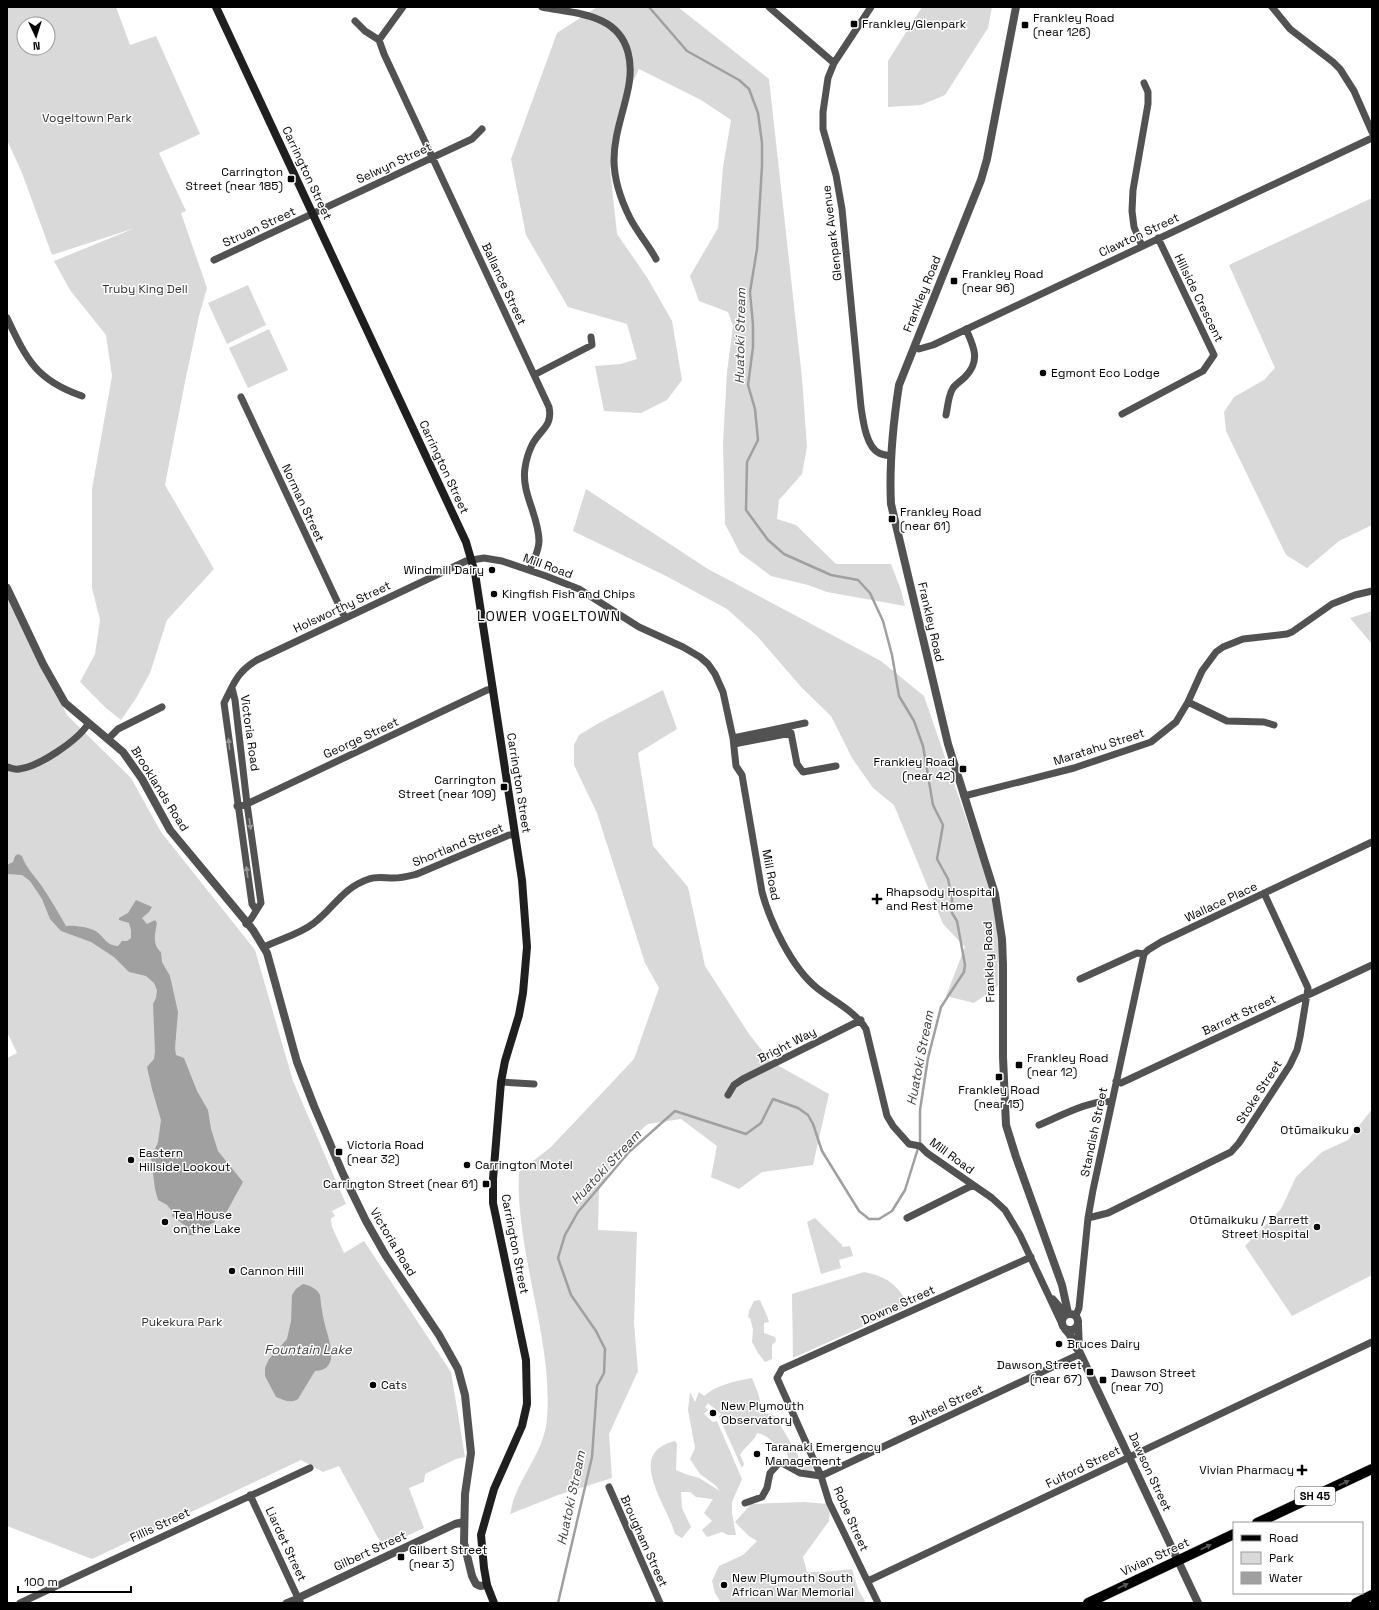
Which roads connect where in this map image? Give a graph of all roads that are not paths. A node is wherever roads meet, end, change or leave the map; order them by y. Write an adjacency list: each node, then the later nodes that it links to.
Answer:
1 (216, 7): 16 (main road, Carrington Street)
2 (403, 7): 9 (street)
3 (542, 7): 19 (street)
4 (769, 7): 10 (street)
5 (871, 7): 10 (street, Glenpark Avenue)
6 (1016, 7): 24 (street, Frankley Road)
7 (1272, 7): 13 (street)
8 (355, 21): 9 (street)
9 (379, 40): 15 (street, Ballance Street)
10 (834, 64): 30 (street, Glenpark Avenue)
11 (1144, 83): 18 (street)
12 (482, 129): 15 (street, Selwyn Street)
13 (1372, 132)
14 (1372, 138): 17 (street, Clawton Street)
15 (432, 157): 16 (street, Selwyn Street); 25 (street, Ballance Street)
16 (313, 214): 20 (street, Struan Street); 31 (main road, Carrington Street)
17 (1158, 238): 18 (street, Clawton Street); 28 (street, Hillside Crescent)
18 (1142, 246): 22 (street, Clawton Street)
19 (656, 259)
20 (214, 260)
21 (7, 318): 26 (street)
22 (966, 329): 24 (street, Clawton Street); 29 (street)
23 (591, 337): 25 (street)
24 (914, 347): 30 (street, Frankley Road)
25 (534, 375): 32 (street, Ballance Street)
26 (82, 396)
27 (241, 397): 35 (street, Norman Street)
28 (1122, 414)
29 (946, 415)
30 (891, 456): 47 (street, Frankley Road)
31 (472, 560): 32 (street, Mill Road); 35 (street, Holsworthy Street); 37 (main road, Carrington Street)
32 (530, 570): 44 (street, Mill Road)
33 (7, 588): 40 (street, Brooklands Road)
34 (1372, 591): 38 (street, Maratahu Street)
35 (345, 618): 36 (street, Holsworthy Street)
36 (232, 688): 48 (street, Victoria Road); 49 (street, Victoria Road, one-way to 36)
37 (493, 689): 48 (street, George Street); 50 (main road, Carrington Street)
38 (1188, 702): 42 (street); 47 (street, Maratahu Street)
39 (162, 707): 43 (street)
40 (88, 724): 43 (street, Brooklands Road); 46 (street)
41 (805, 724): 44 (street)
42 (1274, 725)
43 (108, 739): 54 (street, Brooklands Road)
44 (733, 741): 45 (street); 60 (street, Mill Road)
45 (836, 766)
46 (7, 767)
47 (964, 796): 72 (street, Frankley Road)
48 (247, 804): 49 (street, George Street); 53 (street, Victoria Road, one-way to 53)
49 (237, 806): 53 (street, Victoria Road, one-way to 49)
50 (515, 835): 55 (street, Shortland Street); 62 (main road, Carrington Street)
51 (1372, 842): 52 (street, Wallace Place)
52 (1264, 893): 56 (street, Wallace Place); 59 (street, Stoke Street)
53 (256, 910): 54 (street, Victoria Road)
54 (246, 924): 55 (street, Victoria Road)
55 (264, 947): 85 (street, Victoria Road)
56 (1144, 954): 58 (street, Wallace Place); 61 (street, Standish Street)
57 (1372, 965): 59 (street, Barrett Street)
58 (1080, 979)
59 (1306, 996): 61 (street, Barrett Street); 69 (street, Stoke Street)
60 (861, 1020): 64 (street, Bright Way); 67 (street, Mill Road)
61 (1116, 1081): 65 (street, Standish Street)
62 (501, 1082): 63 (street); 90 (main road, Carrington Street)
63 (534, 1084)
64 (728, 1095)
65 (1112, 1102): 66 (street); 69 (street, Standish Street)
66 (1039, 1125)
67 (973, 1185): 68 (street); 70 (street, Mill Road)
68 (907, 1218)
69 (1088, 1218): 72 (street, Standish Street)
70 (1031, 1257): 71 (street, Mill Road); 77 (street, Downe Street)
71 (1049, 1294): 72 (street, Mill Road); 74 (street, Mill Road)
72 (1070, 1314): 73 (street); 74 (street)
73 (1078, 1325): 74 (street); 76 (street, Dawson Street)
74 (1064, 1326): 76 (street, Dawson Street)
75 (1372, 1342): 78 (street, Fulford Street)
76 (1080, 1352): 78 (street, Dawson Street); 81 (street, Bulteel Street)
77 (777, 1378): 81 (street, Robe Street)
78 (1129, 1457): 88 (street, Dawson Street); 89 (street, Fulford Street)
79 (310, 1468): 83 (street, Fillis Street)
80 (1372, 1469): 86 (main road, SH 45, one-way to 80)
81 (821, 1476): 84 (street); 89 (street, Robe Street)
82 (609, 1487): 96 (street, Brougham Street)
83 (250, 1495): 92 (street, Liardet Street); 93 (street, Fillis Street)
84 (745, 1504)
85 (464, 1522): 90 (street, Victoria Road); 92 (street, Gilbert Street)
86 (1260, 1522)
87 (1233, 1534): 88 (main road, Vivian Street, one-way to 87)
88 (1178, 1560): 98 (main road, Vivian Street, one-way to 88); 99 (street, Dawson Street)
89 (868, 1581): 97 (street, Robe Street)
90 (487, 1585): 95 (main road, Carrington Street)
91 (1372, 1595): 100 (main road)
92 (299, 1600): 94 (street, Gilbert Street)
93 (20, 1603)
94 (286, 1603)
95 (494, 1603)
96 (660, 1603)
97 (878, 1603)
98 (1088, 1603)
99 (1198, 1603)
100 (1356, 1603)

